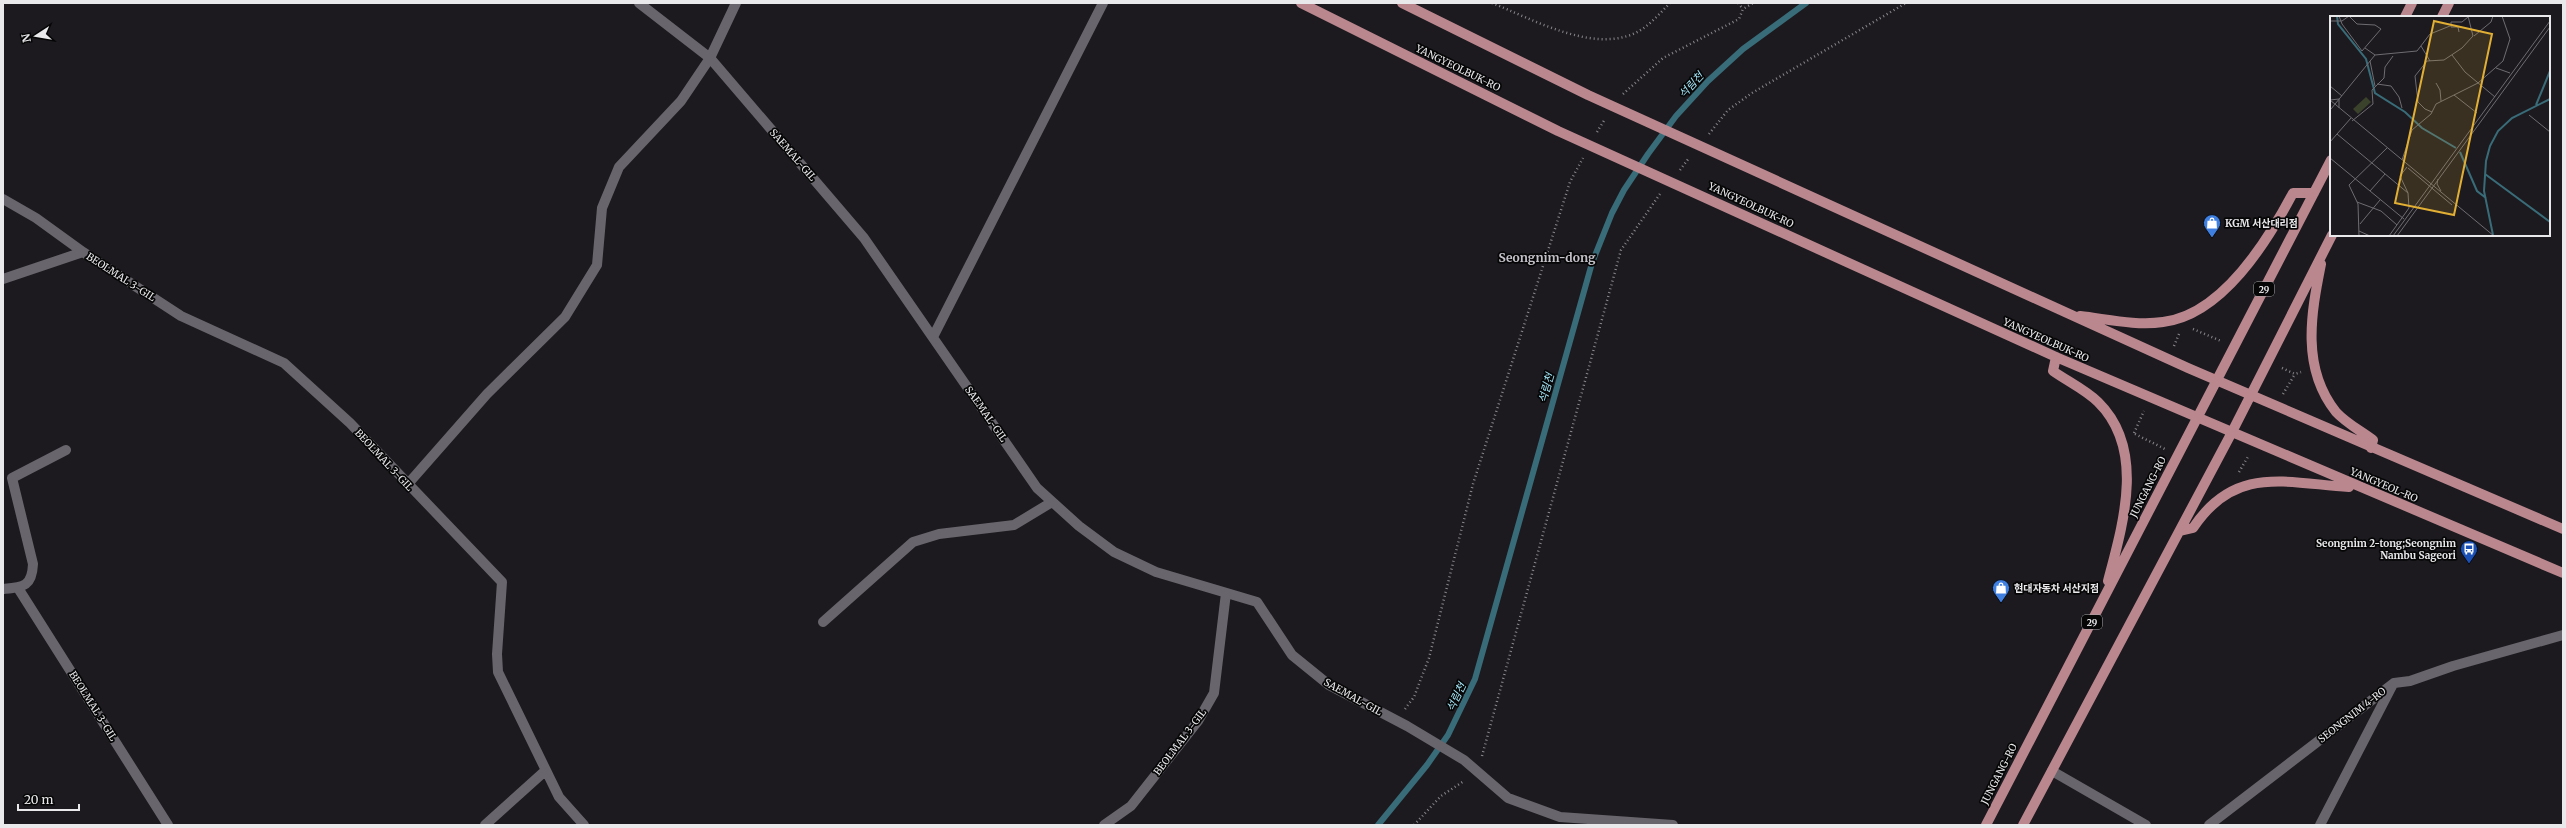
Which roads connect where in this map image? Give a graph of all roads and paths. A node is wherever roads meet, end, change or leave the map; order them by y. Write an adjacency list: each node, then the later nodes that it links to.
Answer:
1 (639, 3): 16 (street, SAEMAL-GIL)
2 (736, 3): 16 (street)
3 (1103, 3): 35 (street)
4 (1301, 3): 37 (main road, YANGYEOLBUK-RO)
5 (1402, 3): 32 (main road)
6 (1492, 3): 7 (path)
7 (1670, 3)
8 (1738, 3): 13 (path)
9 (1753, 3): 13 (path)
10 (1906, 3): 19 (path)
11 (2412, 3): 14 (main road)
12 (2449, 3): 15 (main road)
13 (1743, 9): 17 (path)
14 (2406, 16)
15 (2442, 16)
16 (710, 58): 35 (street, SAEMAL-GIL); 51 (street)
17 (1619, 100)
18 (1606, 117): 20 (path)
19 (1708, 135)
20 (1595, 136)
21 (1693, 153): 24 (path)
22 (1584, 155): 64 (path)
23 (2330, 162): 26 (main road, JUNGANG-RO / 29)
24 (1678, 172)
25 (1663, 190): 67 (path)
26 (2314, 193): 32 (main road); 36 (main road, JUNGANG-RO / 29)
27 (3, 199): 30 (street, BEOLMAL 3-GIL)
28 (2331, 236): 29 (main road)
29 (2324, 250): 41 (main road); 47 (main road)
30 (83, 252): 31 (street, BEOLMAL 3-GIL); 51 (street, BEOLMAL 3-GIL)
31 (3, 279)
32 (2071, 315): 38 (main road)
33 (2191, 328): 36 (path)
34 (2180, 332): 38 (path)
35 (933, 337): 53 (street, SAEMAL-GIL)
36 (2234, 347): 40 (main road, JUNGANG-RO / 29)
37 (2056, 357): 42 (main road, YANGYEOLBUK-RO); 60 (main road)
38 (2168, 359): 40 (main road)
39 (2295, 374): 43 (path)
40 (2216, 381): 41 (main road); 44 (main road, JUNGANG-RO / 29)
41 (2251, 395): 43 (main road); 45 (main road)
42 (2150, 399): 44 (main road, YANGYEOLBUK-RO); 49 (path)
43 (2276, 406): 47 (main road)
44 (2197, 419): 45 (main road, YANGYEOL-RO); 49 (main road, JUNGANG-RO / 29)
45 (2231, 434): 46 (main road, YANGYEOL-RO); 55 (main road)
46 (2255, 444): 50 (path); 52 (main road, YANGYEOL-RO)
47 (2371, 448): 54 (main road)
48 (66, 450): 57 (street)
49 (2178, 455): 60 (main road, JUNGANG-RO / 29)
50 (2237, 476)
51 (407, 485): 65 (street, BEOLMAL 3-GIL)
52 (2358, 487): 55 (main road); 56 (main road, YANGYEOL-RO)
53 (1052, 502): 59 (street, SAEMAL-GIL); 61 (street)
54 (2563, 529)
55 (2180, 531): 66 (main road)
56 (2563, 573)
57 (18, 588): 58 (street); 68 (street, BEOLMAL 3-GIL)
58 (3, 589)
59 (1226, 592): 64 (street, SAEMAL-GIL); 71 (street, BEOLMAL 3-GIL)
60 (2104, 599): 74 (main road, JUNGANG-RO / 29)
61 (823, 622)
62 (2563, 635): 63 (street, SEONGNIM 4-RO)
63 (2394, 683): 77 (street, SEONGNIM 4-RO); 78 (street)
64 (1397, 721): 67 (street, SAEMAL-GIL)
65 (545, 771): 69 (street); 70 (street, BEOLMAL 3-GIL)
66 (2052, 771): 75 (main road); 76 (street)
67 (1478, 772): 72 (path); 73 (street)
68 (168, 825)
69 (485, 825)
70 (584, 825)
71 (1104, 825)
72 (1414, 825)
73 (1674, 825)
74 (1986, 825)
75 (2023, 825)
76 (2146, 825)
77 (2209, 825)
78 (2320, 825)

